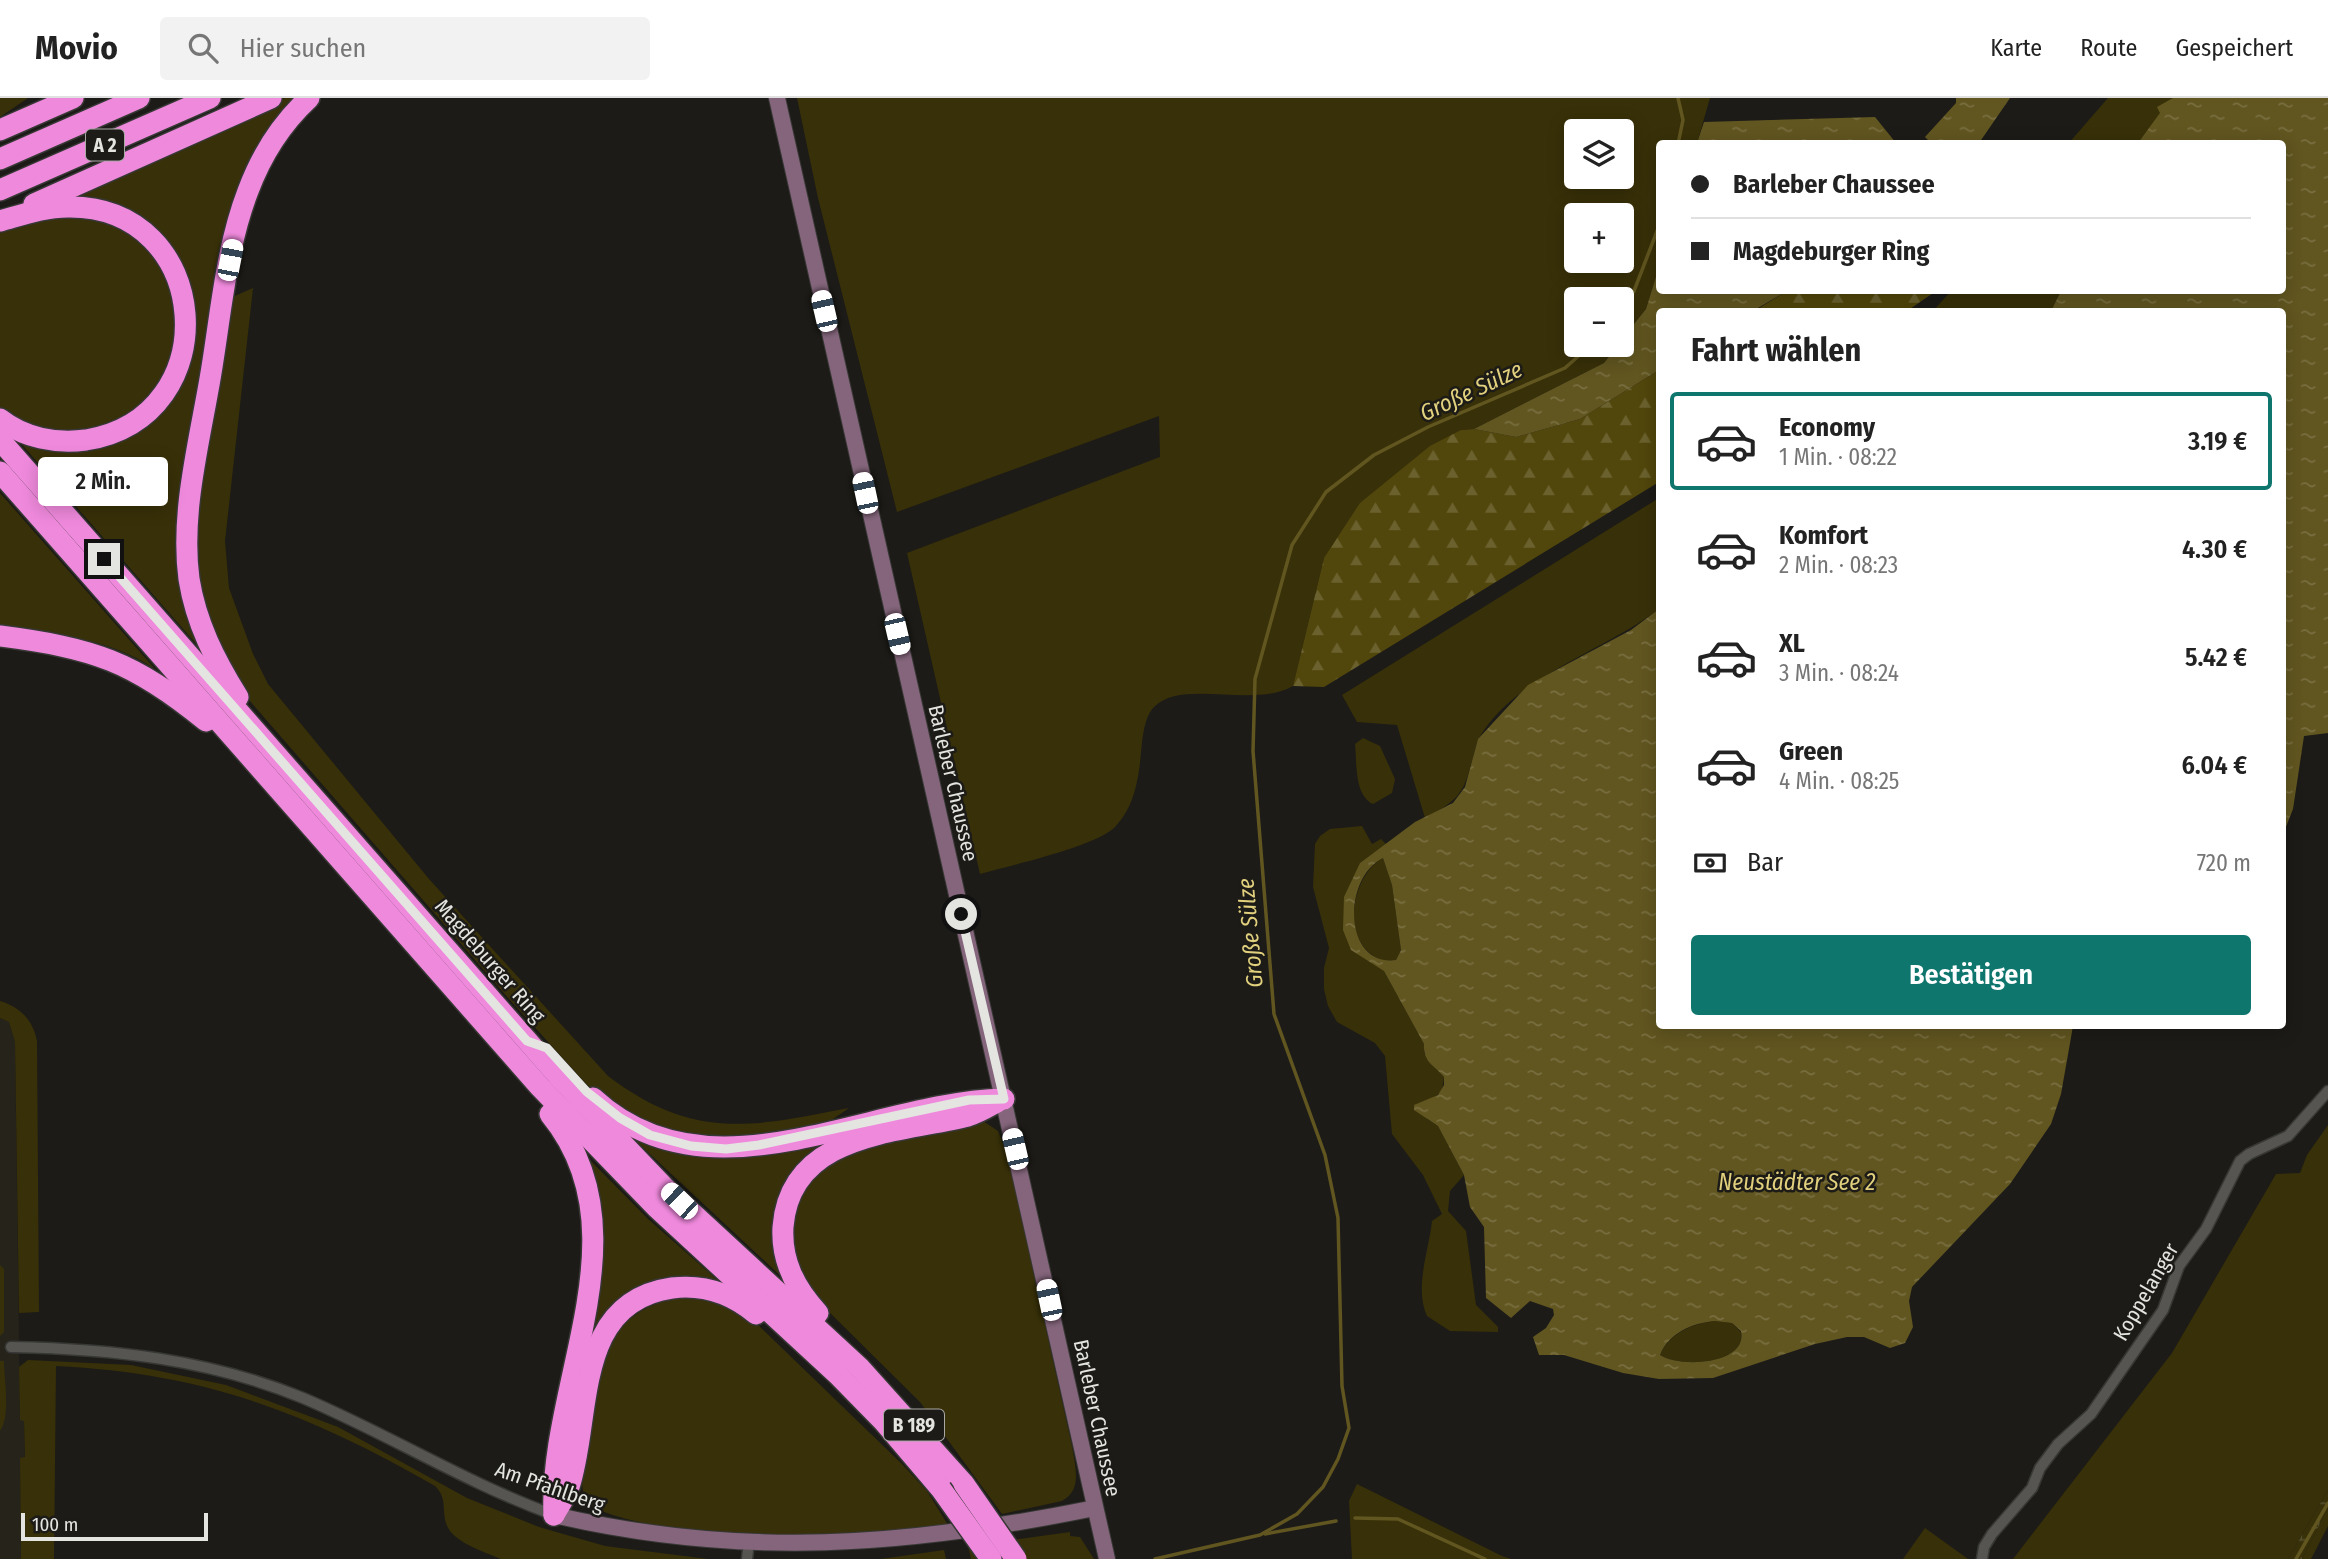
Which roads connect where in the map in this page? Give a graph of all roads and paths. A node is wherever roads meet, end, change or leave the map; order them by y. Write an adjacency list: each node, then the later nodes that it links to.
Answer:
1 (36, 98): 8 (highway)
2 (72, 98): 9 (highway)
3 (139, 98): 10 (highway, A 2)
4 (210, 98): 11 (highway, A 2)
5 (271, 98): 12 (highway)
6 (309, 98): 17 (highway)
7 (777, 98): 22 (street, Barleber Chaussee)
8 (0, 124)
9 (0, 130)
10 (0, 159)
11 (0, 190)
12 (0, 220): 13 (highway)
13 (0, 419)
14 (0, 440): 17 (highway, Magdeburger Ring / B 189)
15 (0, 471): 18 (highway, B 189)
16 (0, 636): 18 (highway)
17 (278, 757): 19 (highway, Magdeburger Ring / B 189)
18 (254, 760): 20 (highway, B 189)
19 (527, 1041): 22 (highway); 25 (highway, Magdeburger Ring / B 189)
20 (505, 1048): 24 (highway, B 189); 27 (highway)
21 (2328, 1091): 32 (street, Koppelanger)
22 (1004, 1099): 25 (highway); 26 (street, Barleber Chaussee)
23 (11, 1347): 27 (street, Am Pfahlberg)
24 (815, 1353): 27 (highway); 29 (highway, B 189, bridge)
25 (860, 1368): 30 (highway, Magdeburger Ring / B 189, bridge)
26 (1096, 1508): 28 (street, Am Pfahlberg); 31 (street, Barleber Chaussee)
27 (554, 1515): 28 (street, Am Pfahlberg)
28 (747, 1555)
29 (991, 1559)
30 (1016, 1559)
31 (1107, 1559)
32 (1982, 1559)

